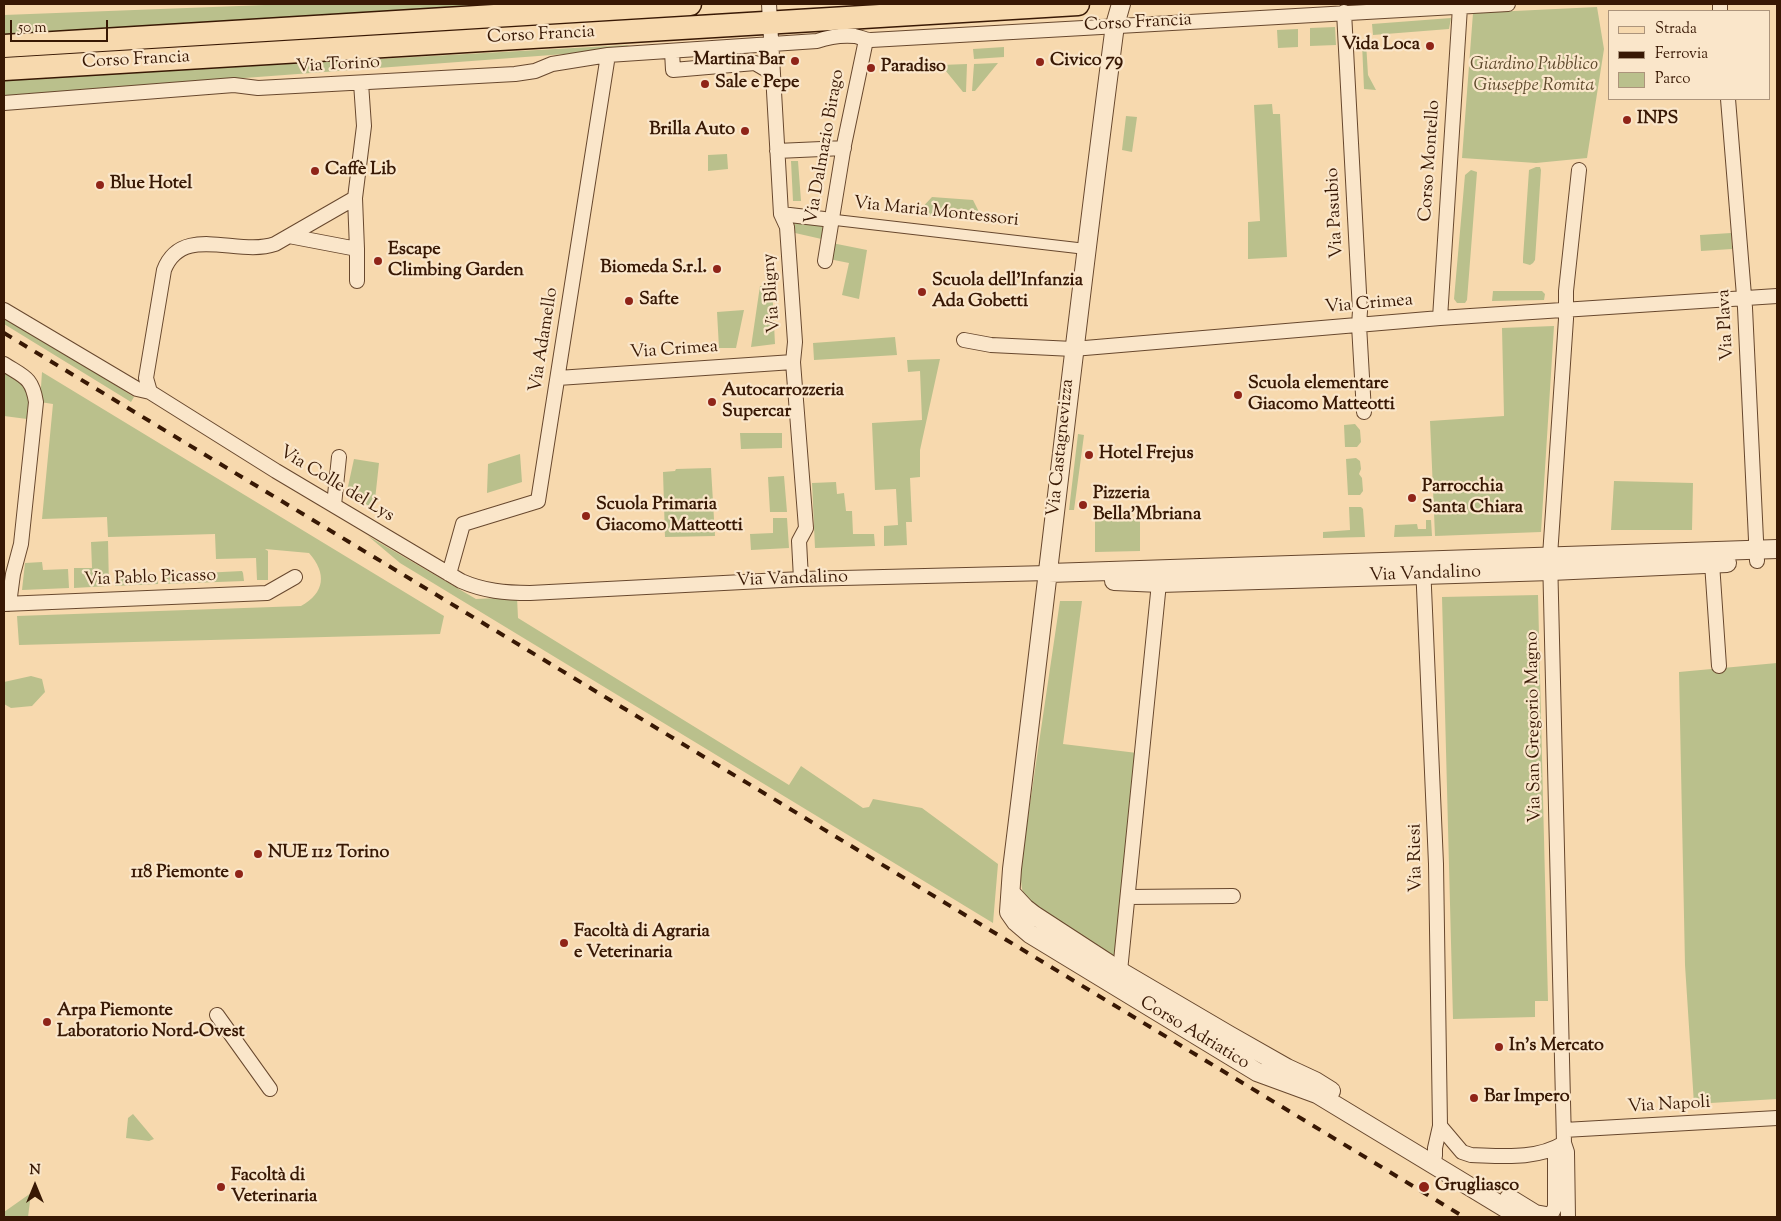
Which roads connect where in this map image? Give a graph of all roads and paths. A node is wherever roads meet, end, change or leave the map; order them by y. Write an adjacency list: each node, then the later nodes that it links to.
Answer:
1 (690, 4): 11 (main road, Corso Francia)
2 (1078, 4): 6 (main road, Corso Francia)
3 (1121, 4): 9 (street, Via Castagnevizza)
4 (1508, 4): 5 (street, Corso Francia)
5 (1460, 7): 7 (street, Corso Francia); 34 (street, Corso Montello)
6 (821, 12): 8 (main road, Corso Francia)
7 (1344, 12): 9 (street, Corso Francia); 35 (street, Via Pasubio)
8 (770, 24): 10 (street, Corso Francia); 12 (street, Via Torino); 14 (main road, Corso Francia); 15 (street, Via Bligny)
9 (1115, 25): 10 (street, Corso Francia); 27 (street, Via Castagnevizza)
10 (866, 40): 19 (street, Via Dalmazio Birago)
11 (4, 46)
12 (672, 51): 13 (street, Via Torino); 15 (street)
13 (608, 55): 16 (street, Via Torino); 40 (street, Via Adamello)
14 (4, 69)
15 (772, 73): 20 (street, Via Bligny)
16 (361, 83): 18 (street, Via Torino); 22 (street)
17 (1728, 100): 31 (street, Via Plava)
18 (4, 102)
19 (844, 148): 20 (street); 24 (street, Via Dalmazio Birago)
20 (777, 151): 23 (street, Via Bligny)
21 (1580, 170): 33 (street)
22 (355, 198): 25 (street); 26 (street)
23 (781, 214): 24 (street, Via Maria Montessori); 38 (street, Via Bligny)
24 (828, 220): 27 (street, Via Maria Montessori); 28 (street, Via Dalmazio Birago)
25 (289, 236): 26 (street); 41 (street)
26 (357, 249): 29 (street)
27 (1086, 249): 37 (street, Via Castagnevizza)
28 (824, 261)
29 (357, 281)
30 (1777, 296): 31 (street, Via Crimea)
31 (1744, 298): 33 (street, Via Crimea); 46 (street, Via Plava)
32 (4, 310): 41 (street, Via Colle del Lys)
33 (1565, 311): 34 (street, Via Crimea); 49 (street, Via San Gregorio Magno)
34 (1440, 318): 35 (street, Via Crimea)
35 (1359, 324): 37 (street, Via Crimea); 42 (street, Via Pasubio)
36 (964, 340): 37 (street, Via Crimea)
37 (1073, 349): 51 (street, Via Castagnevizza)
38 (793, 362): 40 (street, Via Crimea); 55 (street, Via Bligny)
39 (4, 364): 57 (street)
40 (558, 378): 52 (street, Via Adamello)
41 (150, 392): 44 (street, Via Colle del Lys)
42 (1364, 412)
43 (339, 457): 44 (street)
44 (334, 505): 52 (street, Via Colle del Lys)
45 (1777, 549): 46 (street, Via Vandalino)
46 (1756, 555): 47 (street, Via Vandalino); 48 (street, Via Vandalino); 49 (street, Via Vandalino)
47 (1777, 560)
48 (1712, 563): 49 (street, Via Vandalino); 58 (street)
49 (1550, 564): 50 (street, Via Vandalino); 67 (street, Via San Gregorio Magno)
50 (1424, 567): 53 (street, Via Vandalino); 66 (street, Via Riesi)
51 (1049, 573): 53 (street, Via Vandalino); 55 (street, Via Vandalino); 59 (street, Via Castagnevizza)
52 (449, 574): 56 (street, Via Colle del Lys)
53 (1160, 576): 61 (street)
54 (294, 577): 57 (street, Via Pablo Picasso)
55 (801, 579): 56 (street, Via Vandalino)
56 (510, 593)
57 (6, 604)
58 (1718, 666)
59 (1011, 893): 62 (street, Corso Adriatico); 69 (street, Corso Adriatico)
60 (1233, 896): 61 (street)
61 (1128, 897): 62 (street)
62 (1120, 971): 68 (street, Corso Adriatico)
63 (217, 1015): 64 (street)
64 (270, 1089)
65 (1777, 1118): 67 (street, Via Napoli)
66 (1440, 1126): 67 (street, Via Napoli); 68 (street, Via Riesi)
67 (1564, 1136): 70 (street, Via San Gregorio Magno)
68 (1435, 1156): 70 (street, Corso Adriatico)
69 (1520, 1217)
70 (1554, 1217)

